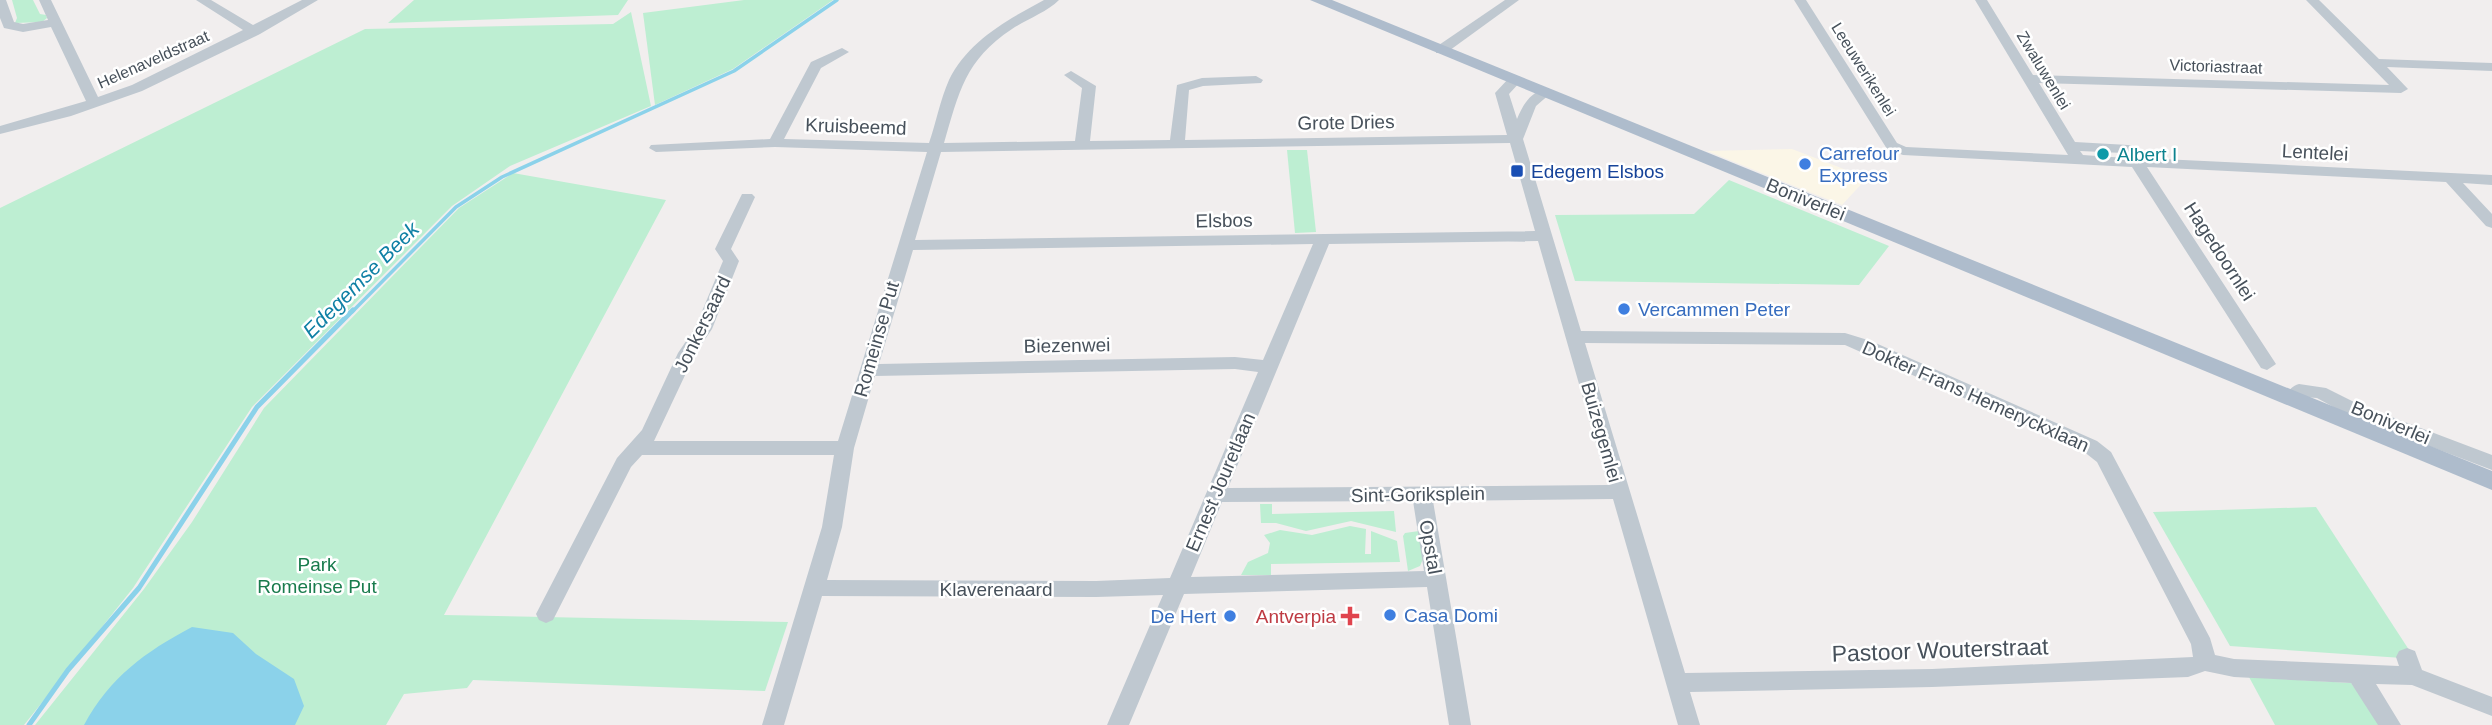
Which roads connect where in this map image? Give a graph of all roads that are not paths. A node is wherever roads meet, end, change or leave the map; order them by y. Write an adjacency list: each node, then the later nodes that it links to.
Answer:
1 (1, 0): 11 (street)
2 (45, 0): 11 (street)
3 (202, 0): 12 (street)
4 (312, 0): 12 (street, Helenaveldstraat)
5 (1053, 0): 29 (street, Romeinse Put)
6 (1318, 0): 13 (main road, Boniverlei)
7 (1513, 0): 13 (street)
8 (1800, 0): 30 (street, Leeuwerikenlei)
9 (1981, 0): 18 (street, Zwaluwenlei)
10 (2312, 0): 15 (street)
11 (53, 23): 22 (street)
12 (254, 31): 22 (street, Helenaveldstraat)
13 (1441, 50): 20 (main road, Boniverlei)
14 (842, 52): 25 (street, Kruisbeemd)
15 (2376, 63): 16 (street); 18 (street, Victoriastraat)
16 (2492, 66)
17 (1071, 75): 26 (street)
18 (2029, 79): 31 (street, Zwaluwenlei)
19 (1256, 80): 27 (street)
20 (1514, 81): 21 (main road, Boniverlei); 24 (street, Buizegemlei)
21 (1544, 93): 24 (street); 44 (main road, Boniverlei)
22 (94, 104): 23 (street, Helenaveldstraat)
23 (0, 130)
24 (1516, 139): 27 (street, Grote Dries); 37 (street, Buizegemlei)
25 (775, 143): 28 (street, Kruisbeemd); 29 (street, Kruisbeemd)
26 (1082, 145): 27 (street, Grote Dries); 29 (street, Grote Dries)
27 (1177, 145)
28 (656, 148)
29 (935, 148): 39 (street, Romeinse Put)
30 (1903, 150): 31 (street, Lentelei)
31 (2074, 153): 32 (street, Lentelei)
32 (2136, 161): 33 (street, Lentelei); 41 (street, Hagedoornlei)
33 (2449, 178): 34 (street, Lentelei); 36 (street)
34 (2492, 180)
35 (747, 197): 45 (street, Jonkersaard)
36 (2492, 223)
37 (1544, 236): 38 (street, Elsbos); 40 (street, Buizegemlei)
38 (1323, 240): 39 (street, Elsbos); 42 (street, Ernest Jouretlaan)
39 (904, 245): 43 (street, Romeinse Put)
40 (1574, 337): 49 (street, Buizegemlei); 56 (street, Dokter Frans Hemeryckxlaan)
41 (2267, 364)
42 (1268, 368): 43 (street, Biezenwei); 51 (street, Ernest Jouretlaan)
43 (867, 370): 46 (street, Romeinse Put)
44 (2293, 398): 47 (street, Boniverlei); 48 (main road, Boniverlei)
45 (637, 448): 46 (street); 55 (street, Jonkersaard)
46 (845, 448): 54 (street, Romeinse Put)
47 (2492, 464)
48 (2492, 481)
49 (1620, 492): 50 (street, Sint-Goriksplein); 58 (street, Buizegemlei)
50 (1422, 494): 51 (street, Sint-Goriksplein); 52 (street, Opstal)
51 (1216, 495): 53 (street, Ernest Jouretlaan)
52 (1437, 579): 53 (street); 62 (street, Opstal)
53 (1177, 586): 54 (street, Klaverenaard); 61 (street, Ernest Jouretlaan)
54 (815, 588): 60 (street, Romeinse Put)
55 (546, 614)
56 (2205, 662): 57 (street); 58 (street, Pastoor Wouterstraat)
57 (2357, 673): 59 (street); 64 (street)
58 (1676, 683): 63 (street, Buizegemlei)
59 (2491, 707)
60 (773, 725)
61 (1118, 725)
62 (1460, 725)
63 (1689, 725)
64 (2390, 725)

